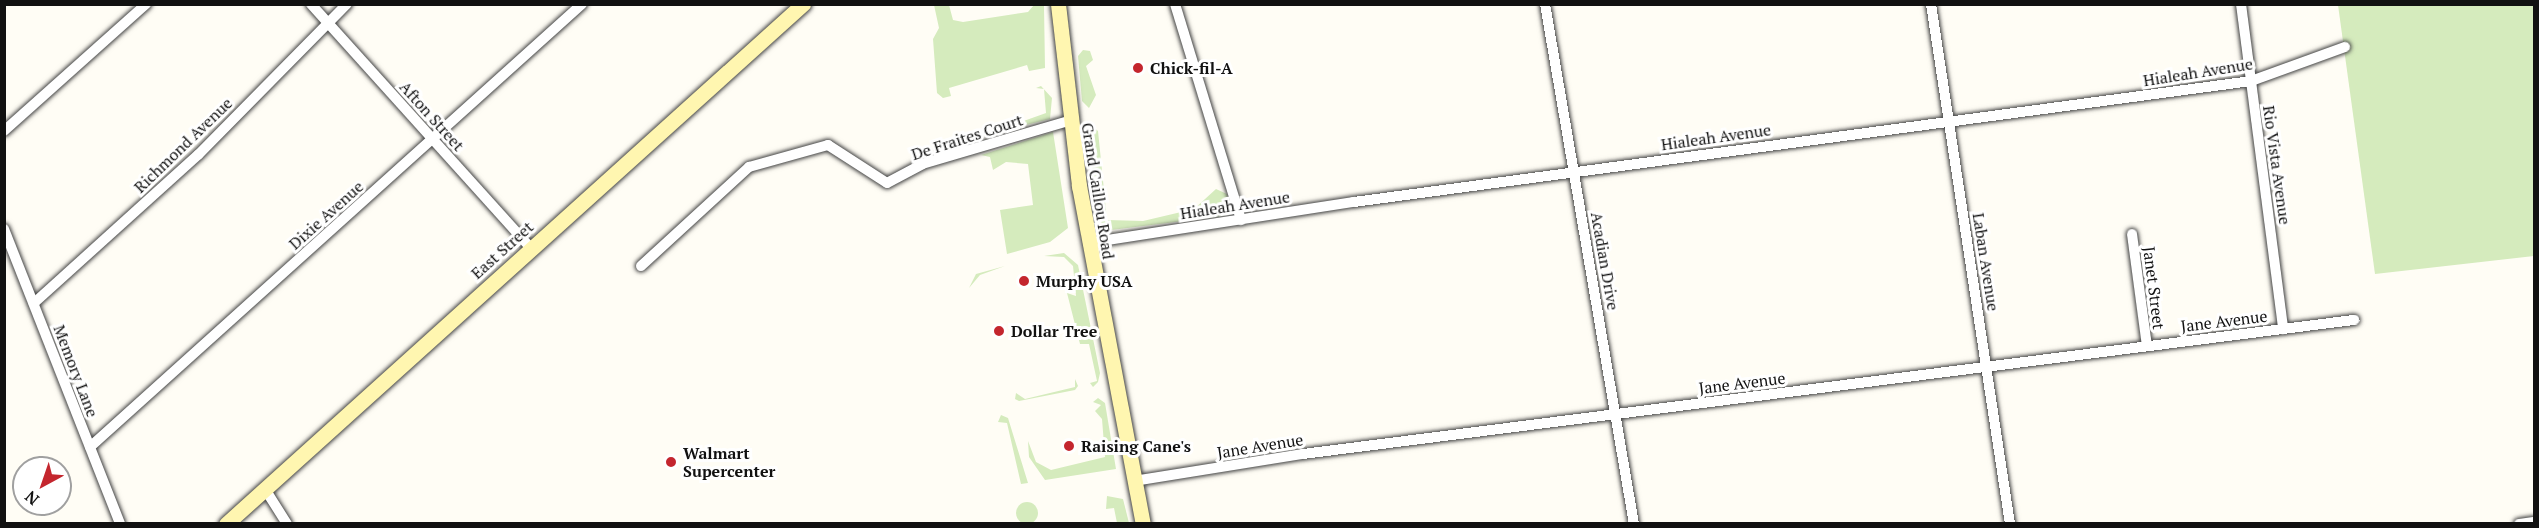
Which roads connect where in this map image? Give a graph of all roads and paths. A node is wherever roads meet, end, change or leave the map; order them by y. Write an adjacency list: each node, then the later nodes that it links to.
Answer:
1 (146, 4): 16 (street)
2 (311, 4): 11 (street, Afton Street)
3 (347, 4): 11 (street, Richmond Avenue)
4 (582, 4): 17 (street, Dixie Avenue)
5 (803, 4): 23 (street, East Street)
6 (1059, 4): 14 (street, Grand Caillou Road)
7 (1175, 4): 19 (street)
8 (1545, 4): 18 (street, Acadian Drive)
9 (1931, 4): 15 (street, Laban Avenue)
10 (2241, 4): 13 (street, Rio Vista Avenue)
11 (328, 23): 17 (street, Afton Street); 25 (street, Richmond Avenue)
12 (2345, 47): 13 (street, Hialeah Avenue)
13 (2251, 81): 15 (street, Hialeah Avenue); 27 (street, Rio Vista Avenue)
14 (1068, 121): 22 (street, Grand Caillou Road); 24 (street, De Fraites Court)
15 (1949, 122): 18 (street, Hialeah Avenue); 29 (street, Laban Avenue)
16 (4, 131)
17 (433, 139): 23 (street, Afton Street); 31 (street, Dixie Avenue)
18 (1573, 172): 19 (street, Hialeah Avenue); 30 (street, Acadian Drive)
19 (1240, 220): 22 (street, Hialeah Avenue)
20 (4, 229): 25 (street, Memory Lane)
21 (2132, 234): 28 (street, Janet Street)
22 (1088, 243): 32 (street, Grand Caillou Road)
23 (531, 248): 33 (street, East Street)
24 (641, 266)
25 (34, 303): 31 (street, Memory Lane)
26 (2354, 320): 27 (street, Jane Avenue)
27 (2283, 329): 28 (street, Jane Avenue)
28 (2147, 346): 29 (street, Jane Avenue)
29 (1987, 367): 30 (street, Jane Avenue); 40 (street, Laban Avenue)
30 (1616, 414): 32 (street, Jane Avenue); 39 (street, Acadian Drive)
31 (90, 447): 35 (street, Memory Lane)
32 (1134, 481): 38 (street, Grand Caillou Road)
33 (265, 489): 36 (street, East Street); 37 (street)
34 (2535, 522): 41 (street)
35 (120, 524)
36 (226, 524)
37 (287, 524)
38 (1143, 524)
39 (1634, 524)
40 (2010, 524)
41 (2519, 524)

